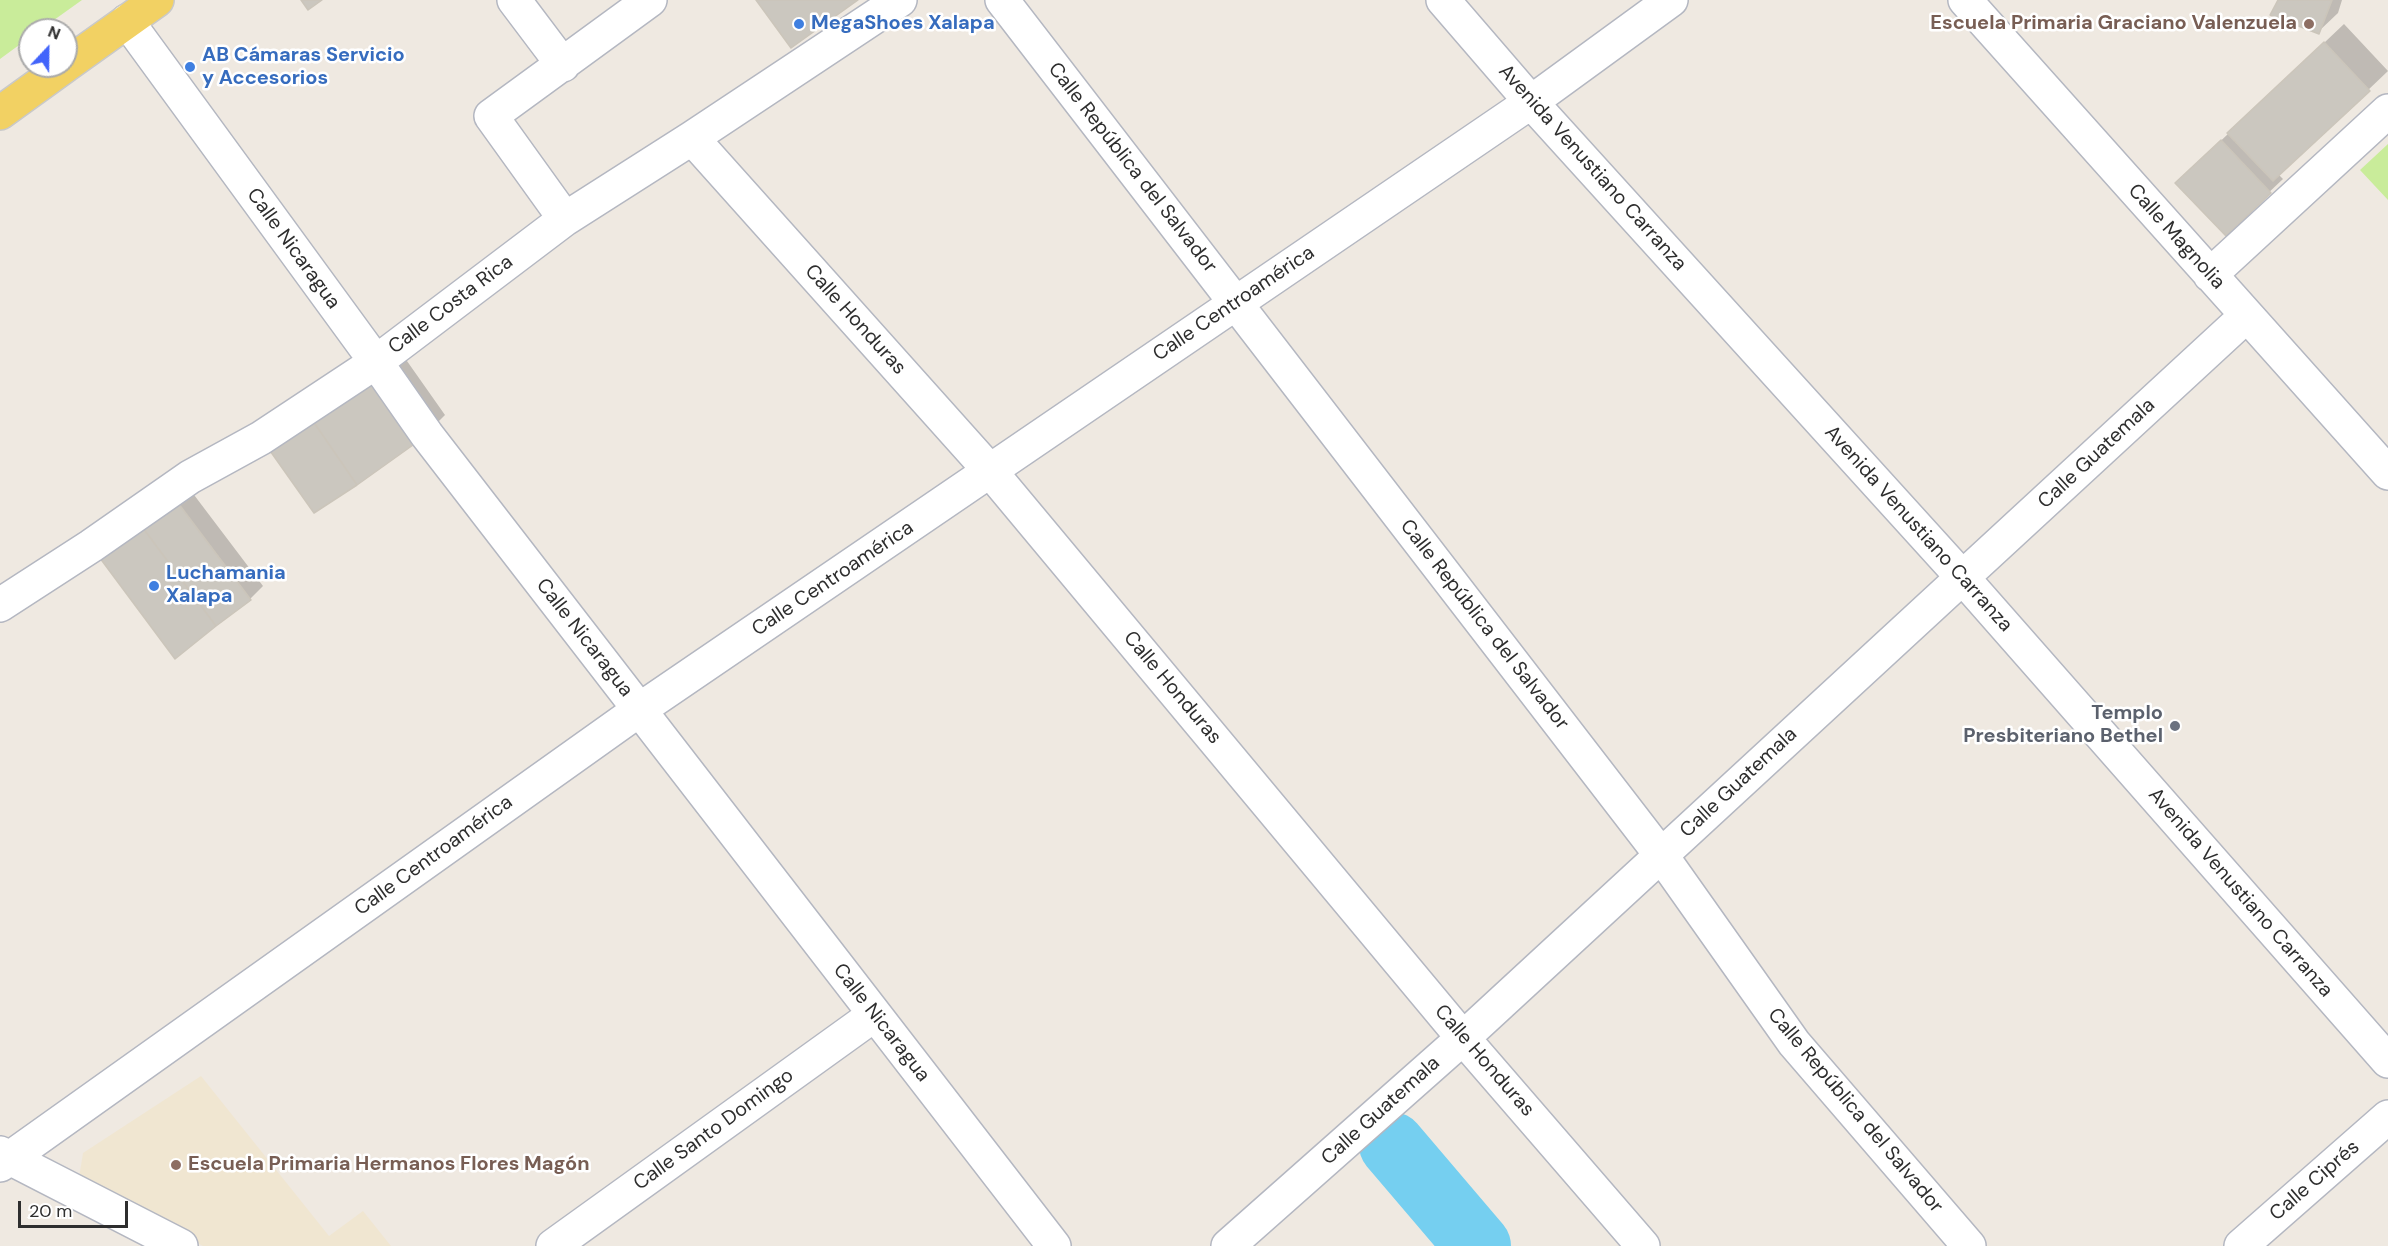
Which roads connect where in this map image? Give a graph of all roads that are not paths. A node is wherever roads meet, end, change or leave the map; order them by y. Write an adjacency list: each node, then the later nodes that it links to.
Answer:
1 (157, 0): 9 (main road)
2 (514, 0): 11 (street)
3 (650, 0): 11 (street)
4 (900, 0): 16 (street, Calle Costa Rica)
5 (1002, 0): 19 (street, Calle República del Salvador)
6 (1443, 0): 13 (street, Avenida Venustiano Carranza)
7 (1671, 0): 13 (street, Calle Centroamérica)
8 (1965, 0): 18 (street, Calle Magnolia)
9 (127, 21): 10 (main road); 21 (street, Calle Nicaragua)
10 (78, 57)
11 (563, 65): 17 (street)
12 (49, 78): 15 (main road)
13 (1531, 102): 19 (street, Calle Centroamérica); 24 (street, Avenida Venustiano Carranza)
14 (2388, 111): 18 (street)
15 (0, 113)
16 (692, 138): 17 (street, Calle Costa Rica); 22 (street, Calle Honduras)
17 (565, 219): 21 (street, Calle Costa Rica)
18 (2210, 275): 20 (street, Calle Magnolia)
19 (1236, 302): 22 (street, Calle Centroamérica); 27 (street, Calle República del Salvador)
20 (2246, 316): 23 (street, Calle Magnolia); 24 (street, Calle Guatemala)
21 (376, 362): 25 (street, Calle Costa Rica); 26 (street, Calle Nicaragua)
22 (991, 472): 26 (street, Calle Centroamérica); 29 (street, Calle Honduras)
23 (2388, 473)
24 (1963, 578): 27 (street, Calle Guatemala); 30 (street, Avenida Venustiano Carranza)
25 (0, 605)
26 (639, 710): 28 (street, Calle Nicaragua); 32 (street, Calle Centroamérica)
27 (1661, 855): 29 (street, Calle Guatemala); 38 (street, Calle República del Salvador)
28 (874, 1015): 34 (street, Calle Santo Domingo); 35 (street, Calle Nicaragua)
29 (1463, 1038): 36 (street, Calle Guatemala); 37 (street, Calle Honduras)
30 (2388, 1061)
31 (2388, 1117): 39 (street, Calle Ciprés)
32 (4, 1159): 33 (street)
33 (181, 1246)
34 (553, 1246)
35 (1054, 1246)
36 (1228, 1246)
37 (1643, 1246)
38 (1969, 1246)
39 (2241, 1246)

